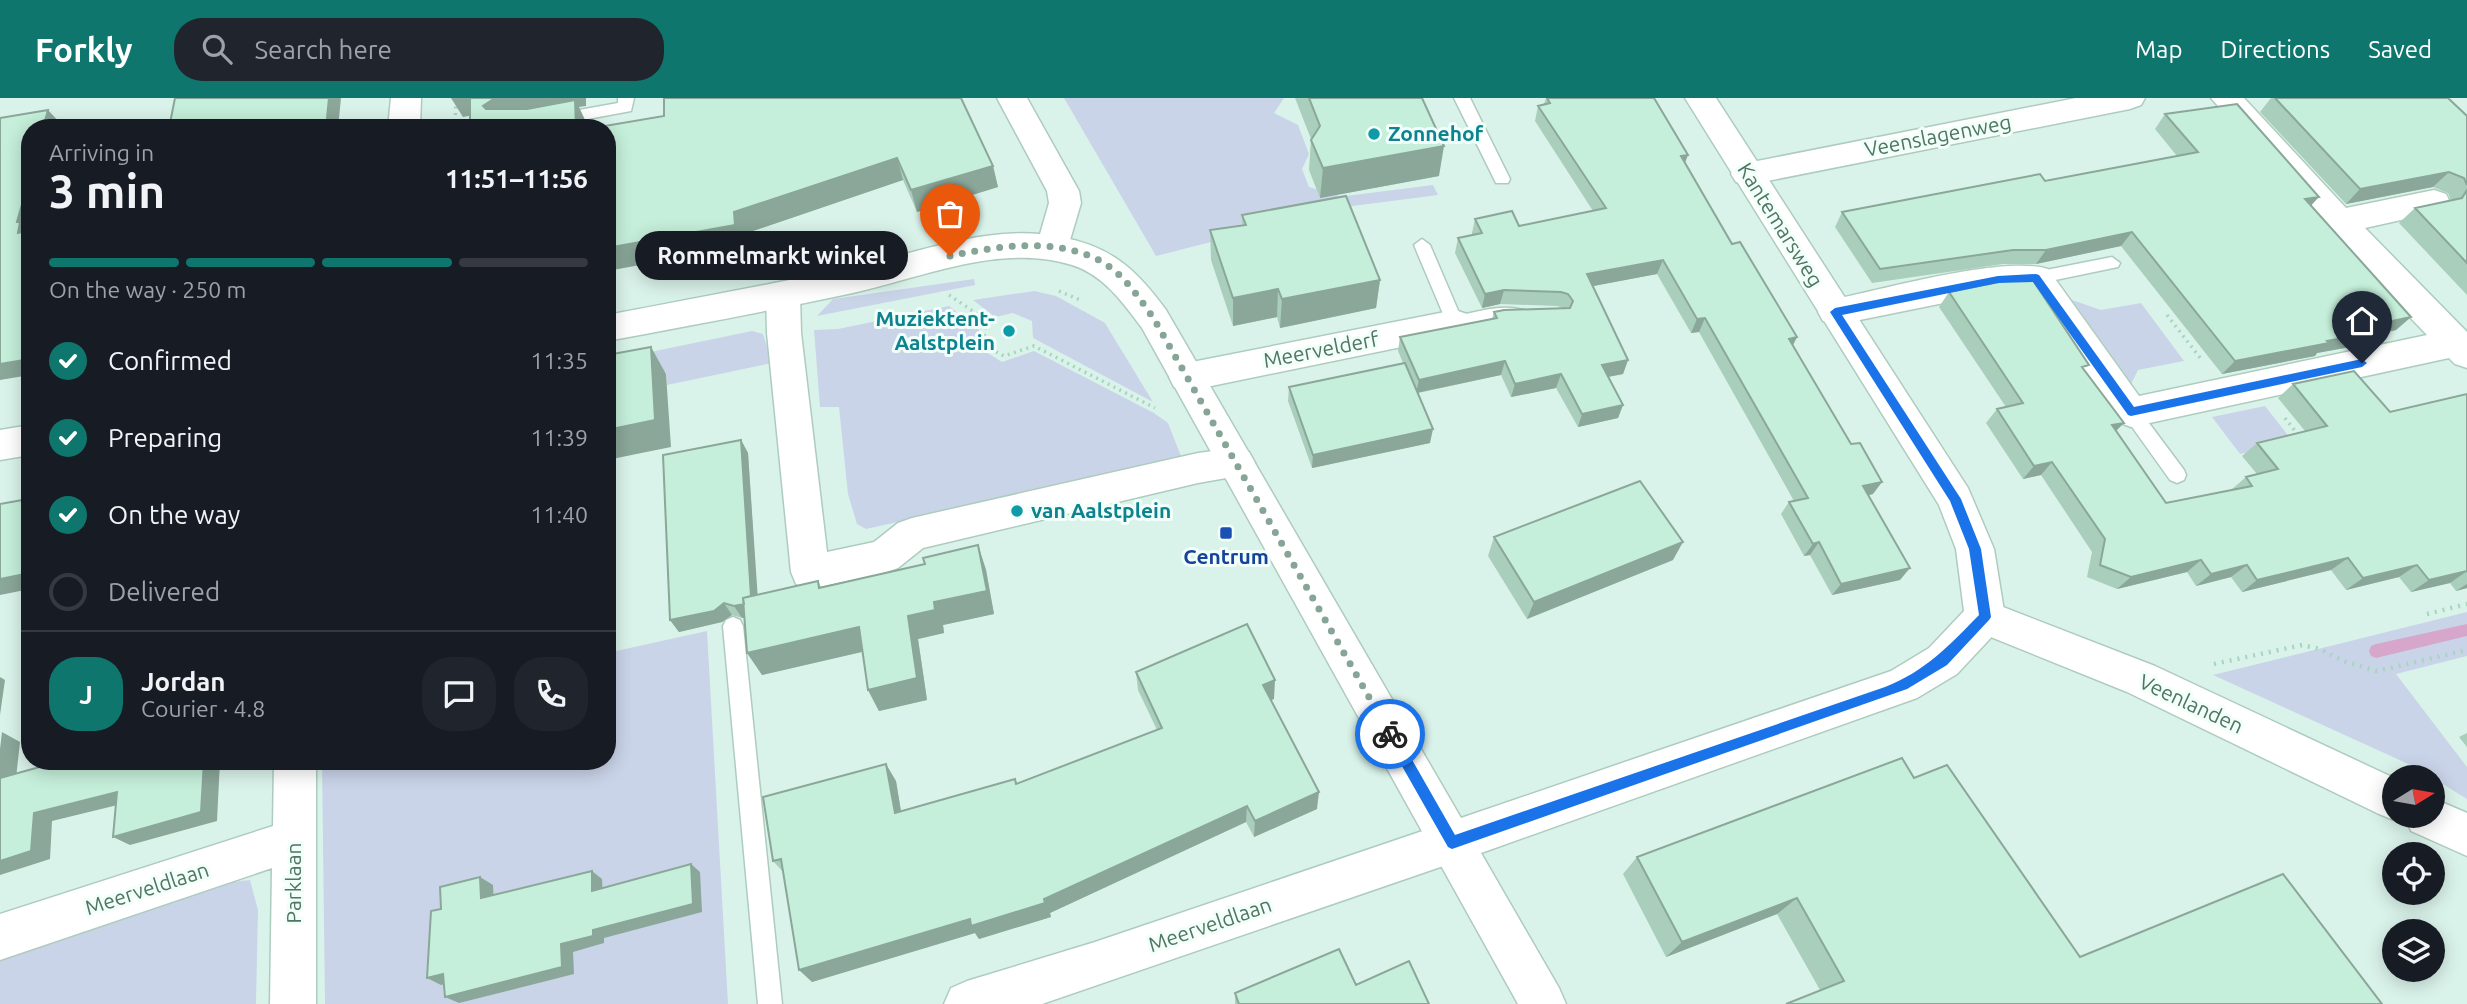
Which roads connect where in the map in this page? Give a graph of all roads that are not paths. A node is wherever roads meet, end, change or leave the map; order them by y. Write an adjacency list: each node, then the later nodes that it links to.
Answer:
1 (406, 98): 9 (street)
2 (626, 98): 10 (lane)
3 (1012, 98): 16 (street)
4 (1462, 98): 12 (lane)
5 (1700, 98): 11 (street, Kantemarsweg)
6 (2130, 98): 8 (street, Veenslagenweg)
7 (2226, 98): 14 (street)
8 (2052, 105): 11 (street, Veenslagenweg)
9 (405, 119)
10 (558, 119)
11 (1747, 174): 20 (street, Kantemarsweg)
12 (1502, 179)
13 (2434, 202): 14 (street)
14 (2339, 222): 24 (street)
15 (1422, 245): 22 (lane)
16 (1053, 248): 19 (street); 25 (street)
17 (2112, 263): 18 (lane)
18 (2036, 278): 20 (street); 26 (street)
19 (783, 295): 23 (street); 29 (street)
20 (1835, 312): 31 (street, Kantemarsweg)
21 (1534, 316): 22 (lane)
22 (1455, 324): 25 (street, Meervelderf)
23 (616, 326)
24 (2461, 349): 26 (street)
25 (1187, 377): 29 (street)
26 (2131, 412): 30 (lane)
27 (21, 442): 28 (street)
28 (0, 445)
29 (1236, 463): 38 (street)
30 (2176, 475)
31 (1985, 617): 34 (street, Veenlanden); 38 (street)
32 (733, 626): 41 (lane)
33 (295, 770): 37 (street, Parklaan)
34 (2382, 794)
35 (2445, 825): 36 (street)
36 (2467, 835)
37 (295, 840): 39 (street, Meerveldlaan); 40 (street, Parklaan)
38 (1452, 842): 42 (street, Meerveldlaan); 43 (street)
39 (0, 937)
40 (293, 1004)
41 (770, 1004)
42 (967, 1004)
43 (1543, 1004)

